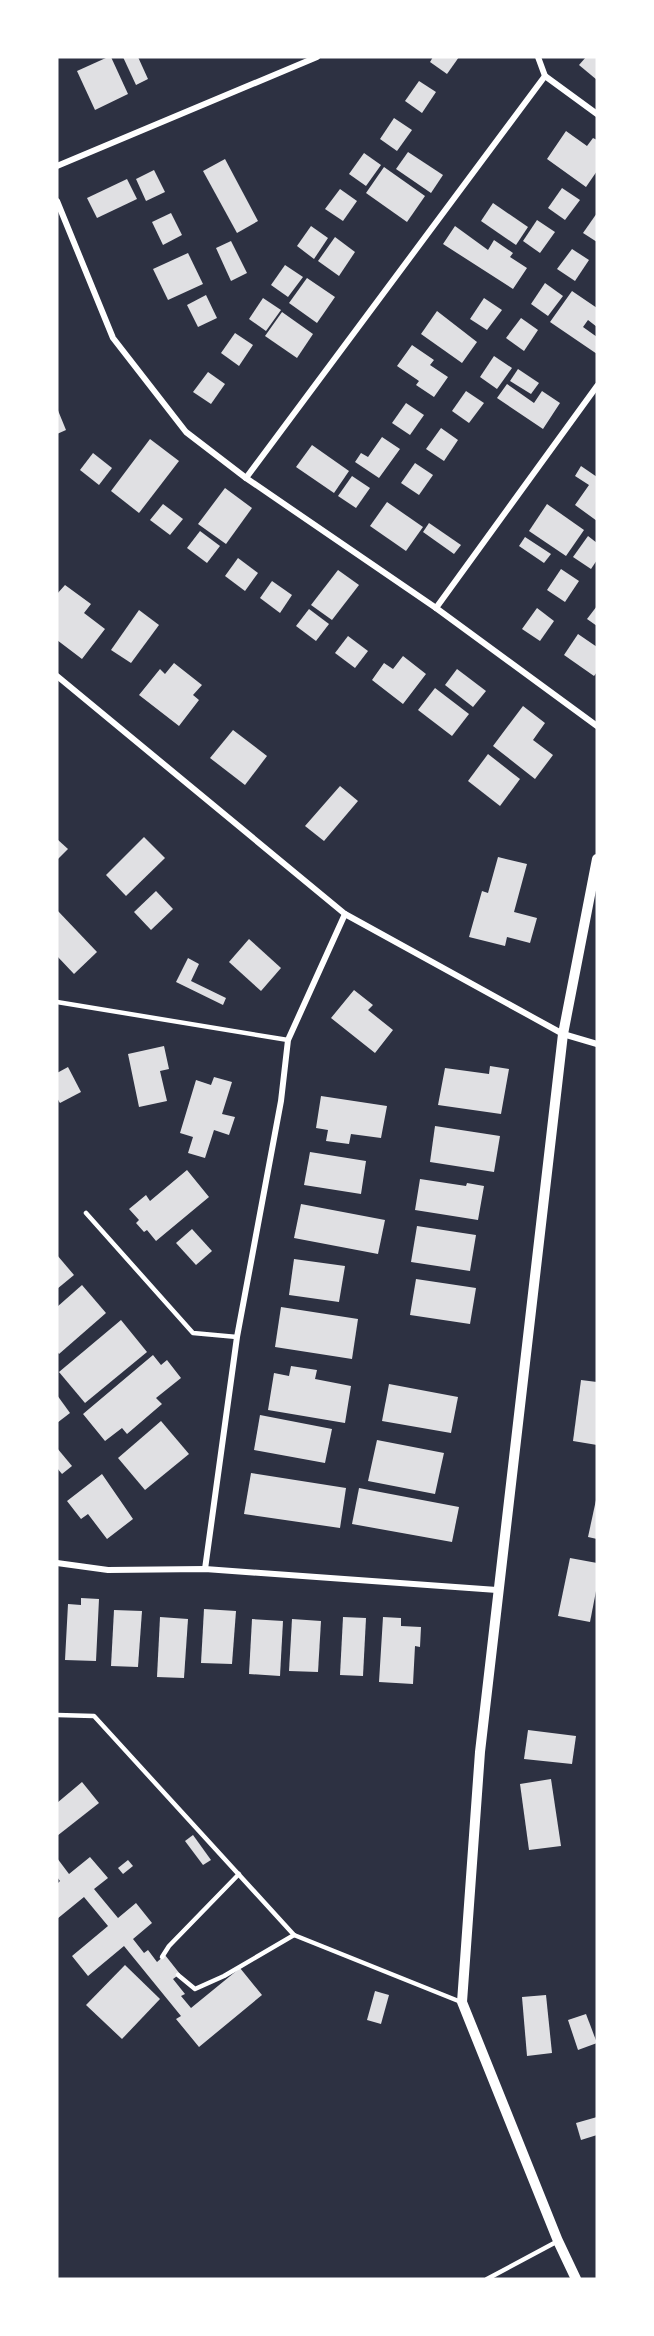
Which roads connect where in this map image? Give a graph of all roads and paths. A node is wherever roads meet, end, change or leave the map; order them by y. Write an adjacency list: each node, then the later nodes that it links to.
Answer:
1 (317, 57): 5 (street)
2 (538, 57): 3 (street)
3 (545, 76): 4 (street); 8 (street)
4 (597, 114)
5 (57, 166)
6 (57, 201): 8 (street)
7 (597, 386): 9 (street)
8 (246, 478): 9 (street)
9 (436, 608): 11 (street)
10 (57, 676): 13 (street)
11 (597, 726)
12 (597, 859): 15 (street)
13 (345, 914): 15 (street); 16 (street)
14 (57, 1002): 16 (lane)
15 (563, 1034): 17 (street); 22 (street)
16 (288, 1040): 19 (street)
17 (597, 1044)
18 (86, 1214): 19 (lane)
19 (237, 1337): 21 (street)
20 (57, 1563): 21 (street)
21 (205, 1569): 22 (street)
22 (497, 1590): 28 (street)
23 (57, 1715): 24 (lane)
24 (239, 1874): 25 (lane); 26 (lane)
25 (294, 1935): 27 (lane); 28 (lane)
26 (162, 1957)
27 (178, 1976)
28 (462, 2002): 29 (street)
29 (558, 2241): 30 (lane); 31 (street)
30 (487, 2279)
31 (576, 2279)

